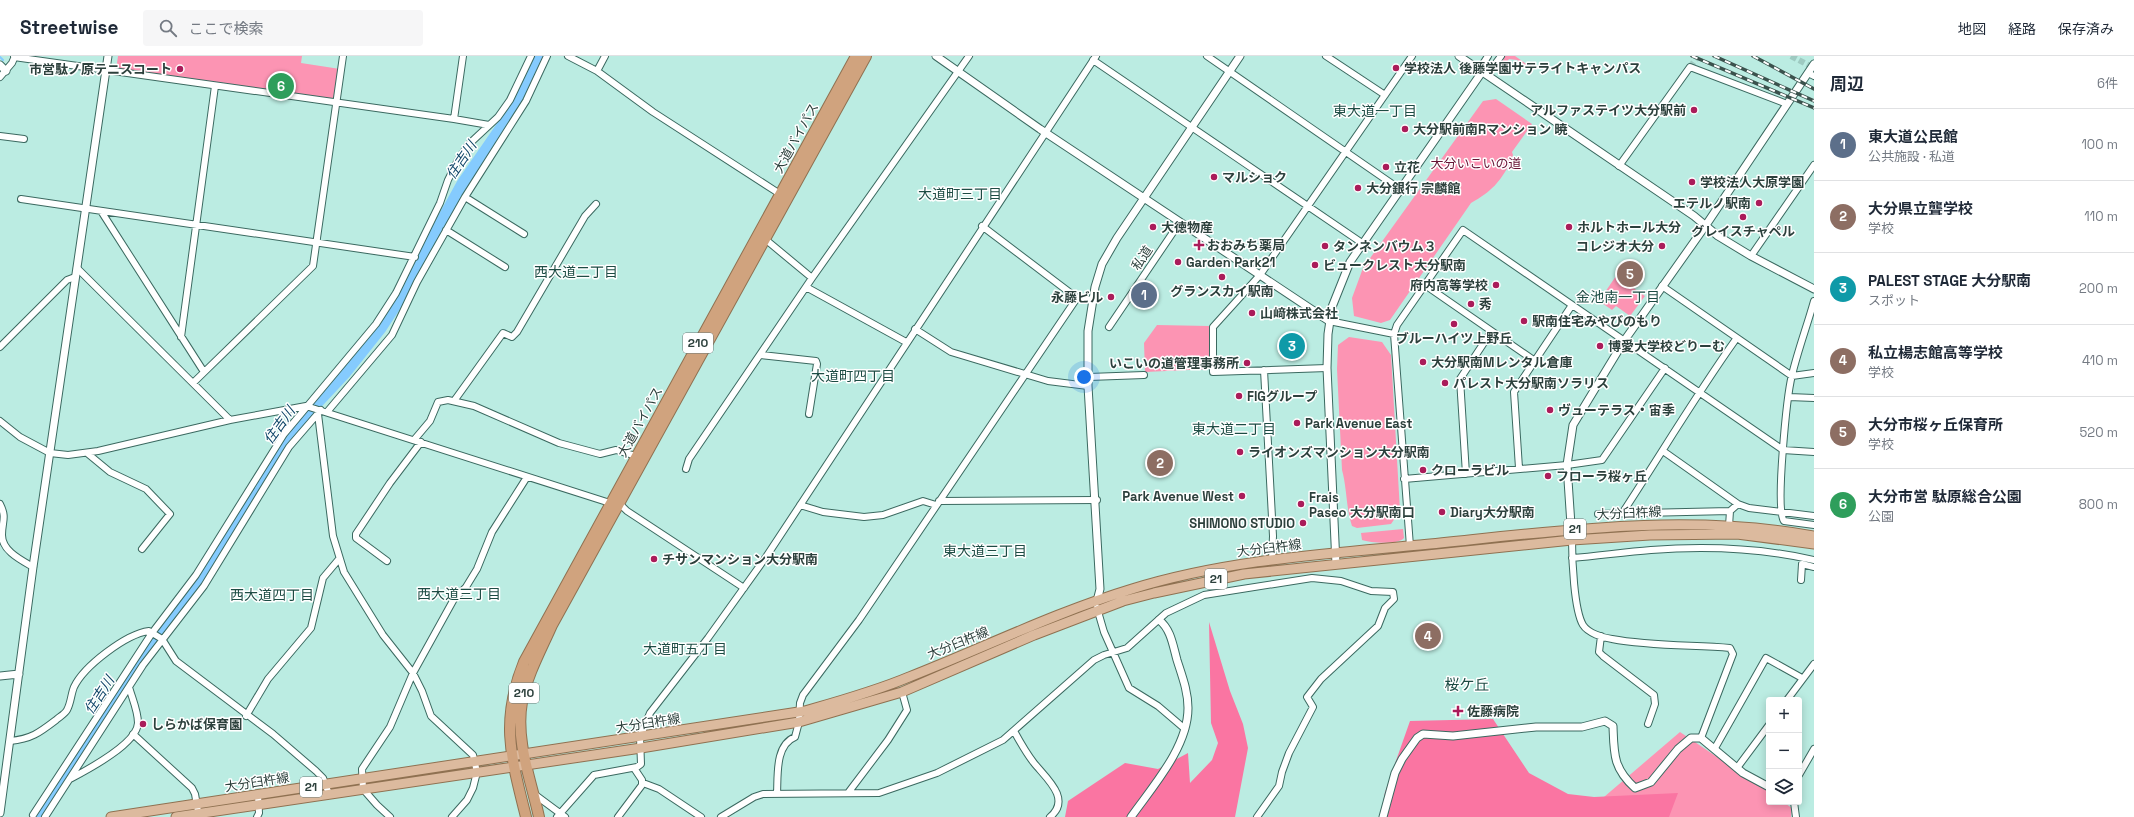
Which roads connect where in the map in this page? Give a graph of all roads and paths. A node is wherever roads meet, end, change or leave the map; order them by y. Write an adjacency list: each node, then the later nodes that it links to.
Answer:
1 (108, 56): 23 (street)
2 (343, 56): 33 (street)
3 (463, 56): 35 (street)
4 (531, 56): 36 (street)
5 (547, 56): 46 (street)
6 (568, 56): 25 (street)
7 (605, 56): 25 (street)
8 (856, 56): 45 (highway, 大道バイパス / 210)
9 (866, 56): 59 (highway, 大道バイパス / 210)
10 (936, 56): 26 (street)
11 (969, 56): 26 (street)
12 (1207, 56): 27 (street)
13 (1240, 56): 27 (street)
14 (1326, 56): 32 (street)
15 (1412, 56): 32 (street)
16 (1459, 56): 28 (street)
17 (1488, 56): 28 (street)
18 (1500, 56): 28 (street)
19 (14, 57): 23 (street); 24 (street)
20 (1094, 58): 37 (street); 38 (street)
21 (1814, 64): 29 (street)
22 (0, 65): 24 (street)
23 (106, 70): 31 (street); 51 (street)
24 (6, 71): 30 (street)
25 (597, 71): 45 (street)
26 (958, 71): 38 (street); 68 (street)
27 (1229, 72): 37 (street); 41 (street)
28 (1483, 72): 43 (street); 44 (street)
29 (1811, 75): 34 (street)
30 (0, 77)
31 (214, 86): 33 (street); 54 (street)
32 (1385, 95): 41 (street)
33 (336, 103): 35 (street); 60 (street)
34 (1787, 104): 43 (street); 55 (street)
35 (454, 119): 36 (street)
36 (489, 125): 63 (street)
37 (1192, 127): 47 (street); 50 (street)
38 (1044, 132): 47 (street); 56 (street)
39 (0, 136): 40 (street)
40 (24, 139)
41 (1346, 152): 44 (street); 50 (street)
42 (1814, 165): 62 (street)
43 (1619, 166): 55 (street)
44 (1401, 190): 61 (street)
45 (780, 194): 115 (highway, 大道バイパス / 210)
46 (465, 197): 57 (street); 58 (street)
47 (1145, 198): 53 (street); 74 (street)
48 (21, 199): 51 (street)
49 (596, 204): 103 (street)
50 (1308, 207): 61 (street); 66 (street)
51 (86, 209): 52 (street); 65 (street)
52 (101, 211): 54 (street); 82 (street)
53 (1180, 222): 66 (street); 78 (street, 私道)
54 (196, 225): 60 (street); 82 (street)
55 (1706, 225): 62 (street); 70 (street)
56 (982, 226): 73 (street); 79 (street)
57 (446, 230): 64 (street); 105 (street)
58 (524, 234)
59 (765, 239): 68 (street); 123 (highway, 大道バイパス / 210)
60 (316, 243): 63 (street); 92 (street)
61 (1362, 243): 77 (street)
62 (1751, 256): 72 (street)
63 (415, 257): 104 (street)
64 (505, 267)
65 (77, 268): 67 (street); 98 (street)
66 (1260, 276): 77 (street); 91 (street)
67 (75, 277): 86 (street); 113 (street)
68 (812, 278): 71 (street)
69 (1425, 285): 76 (street); 80 (street); 81 (street)
70 (1662, 286): 83 (street); 84 (street)
71 (806, 287): 85 (street); 87 (street)
72 (1814, 289)
73 (1077, 298): 74 (street); 94 (street)
74 (1093, 300): 97 (street)
75 (1814, 301): 96 (street)
76 (1572, 305): 84 (street); 88 (street)
77 (1329, 321): 81 (street); 89 (street)
78 (1109, 327)
79 (915, 329): 85 (street); 94 (street)
80 (1491, 332): 88 (street); 119 (street)
81 (1394, 334): 121 (street)
82 (181, 337): 92 (street)
83 (1736, 338): 96 (street); 100 (street)
84 (1624, 341): 90 (street); 116 (street)
85 (906, 342): 127 (street)
86 (0, 347)
87 (760, 355): 106 (street); 118 (street)
88 (1534, 361): 117 (street)
89 (1327, 368): 91 (street); 141 (street)
90 (1665, 368): 100 (street); 116 (street)
91 (1264, 370): 144 (street)
92 (204, 372): 98 (street)
93 (1814, 373): 96 (street)
94 (1026, 375): 99 (street); 124 (street)
95 (1144, 375): 97 (street)
96 (1792, 376): 101 (street)
97 (1089, 377): 99 (street)
98 (193, 383): 107 (street)
99 (1088, 386): 122 (street)
100 (1698, 391): 110 (street); 111 (street)
101 (1789, 397): 102 (street); 110 (street)
102 (1814, 398)
103 (454, 401): 109 (street); 115 (street)
104 (306, 406): 105 (street); 107 (street); 155 (street)
105 (321, 411): 109 (street); 143 (street); 157 (street)
106 (809, 414)
107 (230, 420): 114 (street)
108 (0, 421): 113 (street)
109 (418, 441): 120 (street); 146 (street)
110 (1783, 450): 112 (street); 130 (street)
111 (1663, 451): 126 (street); 129 (street)
112 (1814, 452)
113 (50, 453): 114 (street); 149 (street)
114 (87, 453): 140 (street)
115 (636, 456): 123 (highway, 大道バイパス / 210)
116 (1567, 465): 117 (street); 135 (street)
117 (1519, 468): 119 (street)
118 (686, 469)
119 (1466, 474): 121 (street)
120 (527, 477): 123 (street); 160 (street)
121 (1404, 479): 139 (street)
122 (1097, 500): 124 (street); 152 (street)
123 (615, 503): 151 (street); 180 (highway, 大道バイパス / 210); 182 (highway, 大道バイパス / 210)
124 (938, 503): 127 (street); 168 (street)
125 (0, 504): 149 (street)
126 (1738, 504): 128 (street); 130 (street)
127 (800, 505): 151 (street)
128 (1730, 511): 129 (street); 134 (street)
129 (1623, 512): 131 (street)
130 (1780, 512): 132 (street); 133 (street)
131 (1598, 514)
132 (1814, 516)
133 (1814, 525)
134 (1728, 526): 135 (main road, 大分臼杵線 / 21); 136 (main road, 大分臼杵線 / 21)
135 (1572, 529): 137 (street); 139 (main road, 大分臼杵線 / 21)
136 (1814, 536)
137 (1572, 540): 138 (main road, 大分臼杵線 / 21); 142 (street); 147 (main road, 大分臼杵線 / 21)
138 (1814, 544)
139 (1410, 546): 141 (main road, 大分臼杵線 / 21)
140 (142, 549)
141 (1336, 553): 144 (main road, 大分臼杵線 / 21); 147 (street)
142 (1572, 558): 145 (street); 156 (street)
143 (339, 559): 160 (street); 167 (street)
144 (1272, 560): 152 (main road, 大分臼杵線 / 21)
145 (1814, 560)
146 (387, 561)
147 (1336, 564): 153 (main road, 大分臼杵線 / 21)
148 (1814, 567): 150 (street)
149 (33, 568): 161 (street)
150 (1801, 580)
151 (744, 588): 174 (street)
152 (1097, 601): 153 (street); 168 (main road, 大分臼杵線 / 21)
153 (1097, 611): 158 (street); 165 (main road, 大分臼杵線 / 21)
154 (1159, 620): 158 (street); 170 (street); 219 (street)
155 (152, 633): 157 (street); 176 (street); 203 (street)
156 (1601, 636): 169 (street); 175 (street)
157 (162, 639): 164 (street); 167 (street)
158 (1112, 653): 170 (street); 172 (street)
159 (1814, 664): 163 (street)
160 (413, 673): 181 (street); 187 (street)
161 (19, 674): 162 (street); 176 (street)
162 (0, 676)
163 (1802, 678): 166 (street); 178 (street)
164 (129, 687): 173 (street); 188 (street)
165 (902, 692): 168 (main road, 大分臼杵線 / 21); 194 (street)
166 (1789, 697)
167 (246, 716): 190 (street)
168 (799, 717): 174 (main road, 大分臼杵線 / 21); 177 (main road, 大分臼杵線 / 21); 196 (street)
169 (1648, 724)
170 (1185, 729): 218 (street)
171 (1766, 729): 184 (street)
172 (1014, 731): 194 (street); 217 (street)
173 (133, 734): 188 (street); 198 (street)
174 (640, 737): 177 (street); 180 (main road, 大分臼杵線 / 21)
175 (1701, 738): 178 (street); 220 (street)
176 (10, 740): 201 (street)
177 (641, 748): 180 (main road, 大分臼杵線 / 21); 183 (street)
178 (1715, 748): 184 (street)
179 (1814, 749): 185 (street)
180 (525, 760): 182 (main road, 大分臼杵線 / 21); 193 (highway, 大道バイパス / 210)
181 (475, 762): 182 (main road, 大分臼杵線 / 21); 186 (street); 187 (main road, 大分臼杵線 / 21)
182 (513, 762): 186 (main road, 大分臼杵線 / 21); 212 (highway, 大道バイパス / 210)
183 (634, 768): 189 (street); 205 (street)
184 (1737, 768): 191 (street)
185 (1802, 770)
186 (477, 772): 192 (main road, 大分臼杵線 / 21); 211 (street)
187 (362, 779): 190 (main road, 大分臼杵線 / 21); 192 (street)
188 (69, 780): 206 (street)
189 (643, 783): 214 (street); 215 (street)
190 (327, 784): 195 (street); 197 (main road, 大分臼杵線 / 21)
191 (1766, 785)
192 (363, 789): 195 (main road, 大分臼杵線 / 21); 210 (street)
193 (533, 792): 205 (street); 213 (highway, 大道バイパス / 210)
194 (848, 793): 196 (street)
195 (329, 794): 199 (main road, 大分臼杵線 / 21)
196 (777, 794): 216 (street)
197 (258, 795): 198 (main road, 大分臼杵線 / 21); 199 (street)
198 (197, 804): 202 (main road, 大分臼杵線 / 21); 204 (street)
199 (259, 804): 204 (main road, 大分臼杵線 / 21); 209 (street)
200 (1794, 805): 221 (street)
201 (0, 812)
202 (145, 814): 207 (main road, 大分臼杵線 / 21)
203 (33, 815)
204 (199, 815): 208 (main road, 大分臼杵線 / 21)
205 (561, 816)
206 (45, 817)
207 (116, 817)
208 (176, 817)
209 (258, 817)
210 (390, 817)
211 (452, 817)
212 (526, 817)
213 (538, 817)
214 (618, 817)
215 (701, 817)
216 (721, 817)
217 (1050, 817)
218 (1131, 817)
219 (1257, 817)
220 (1383, 817)
221 (1796, 817)

